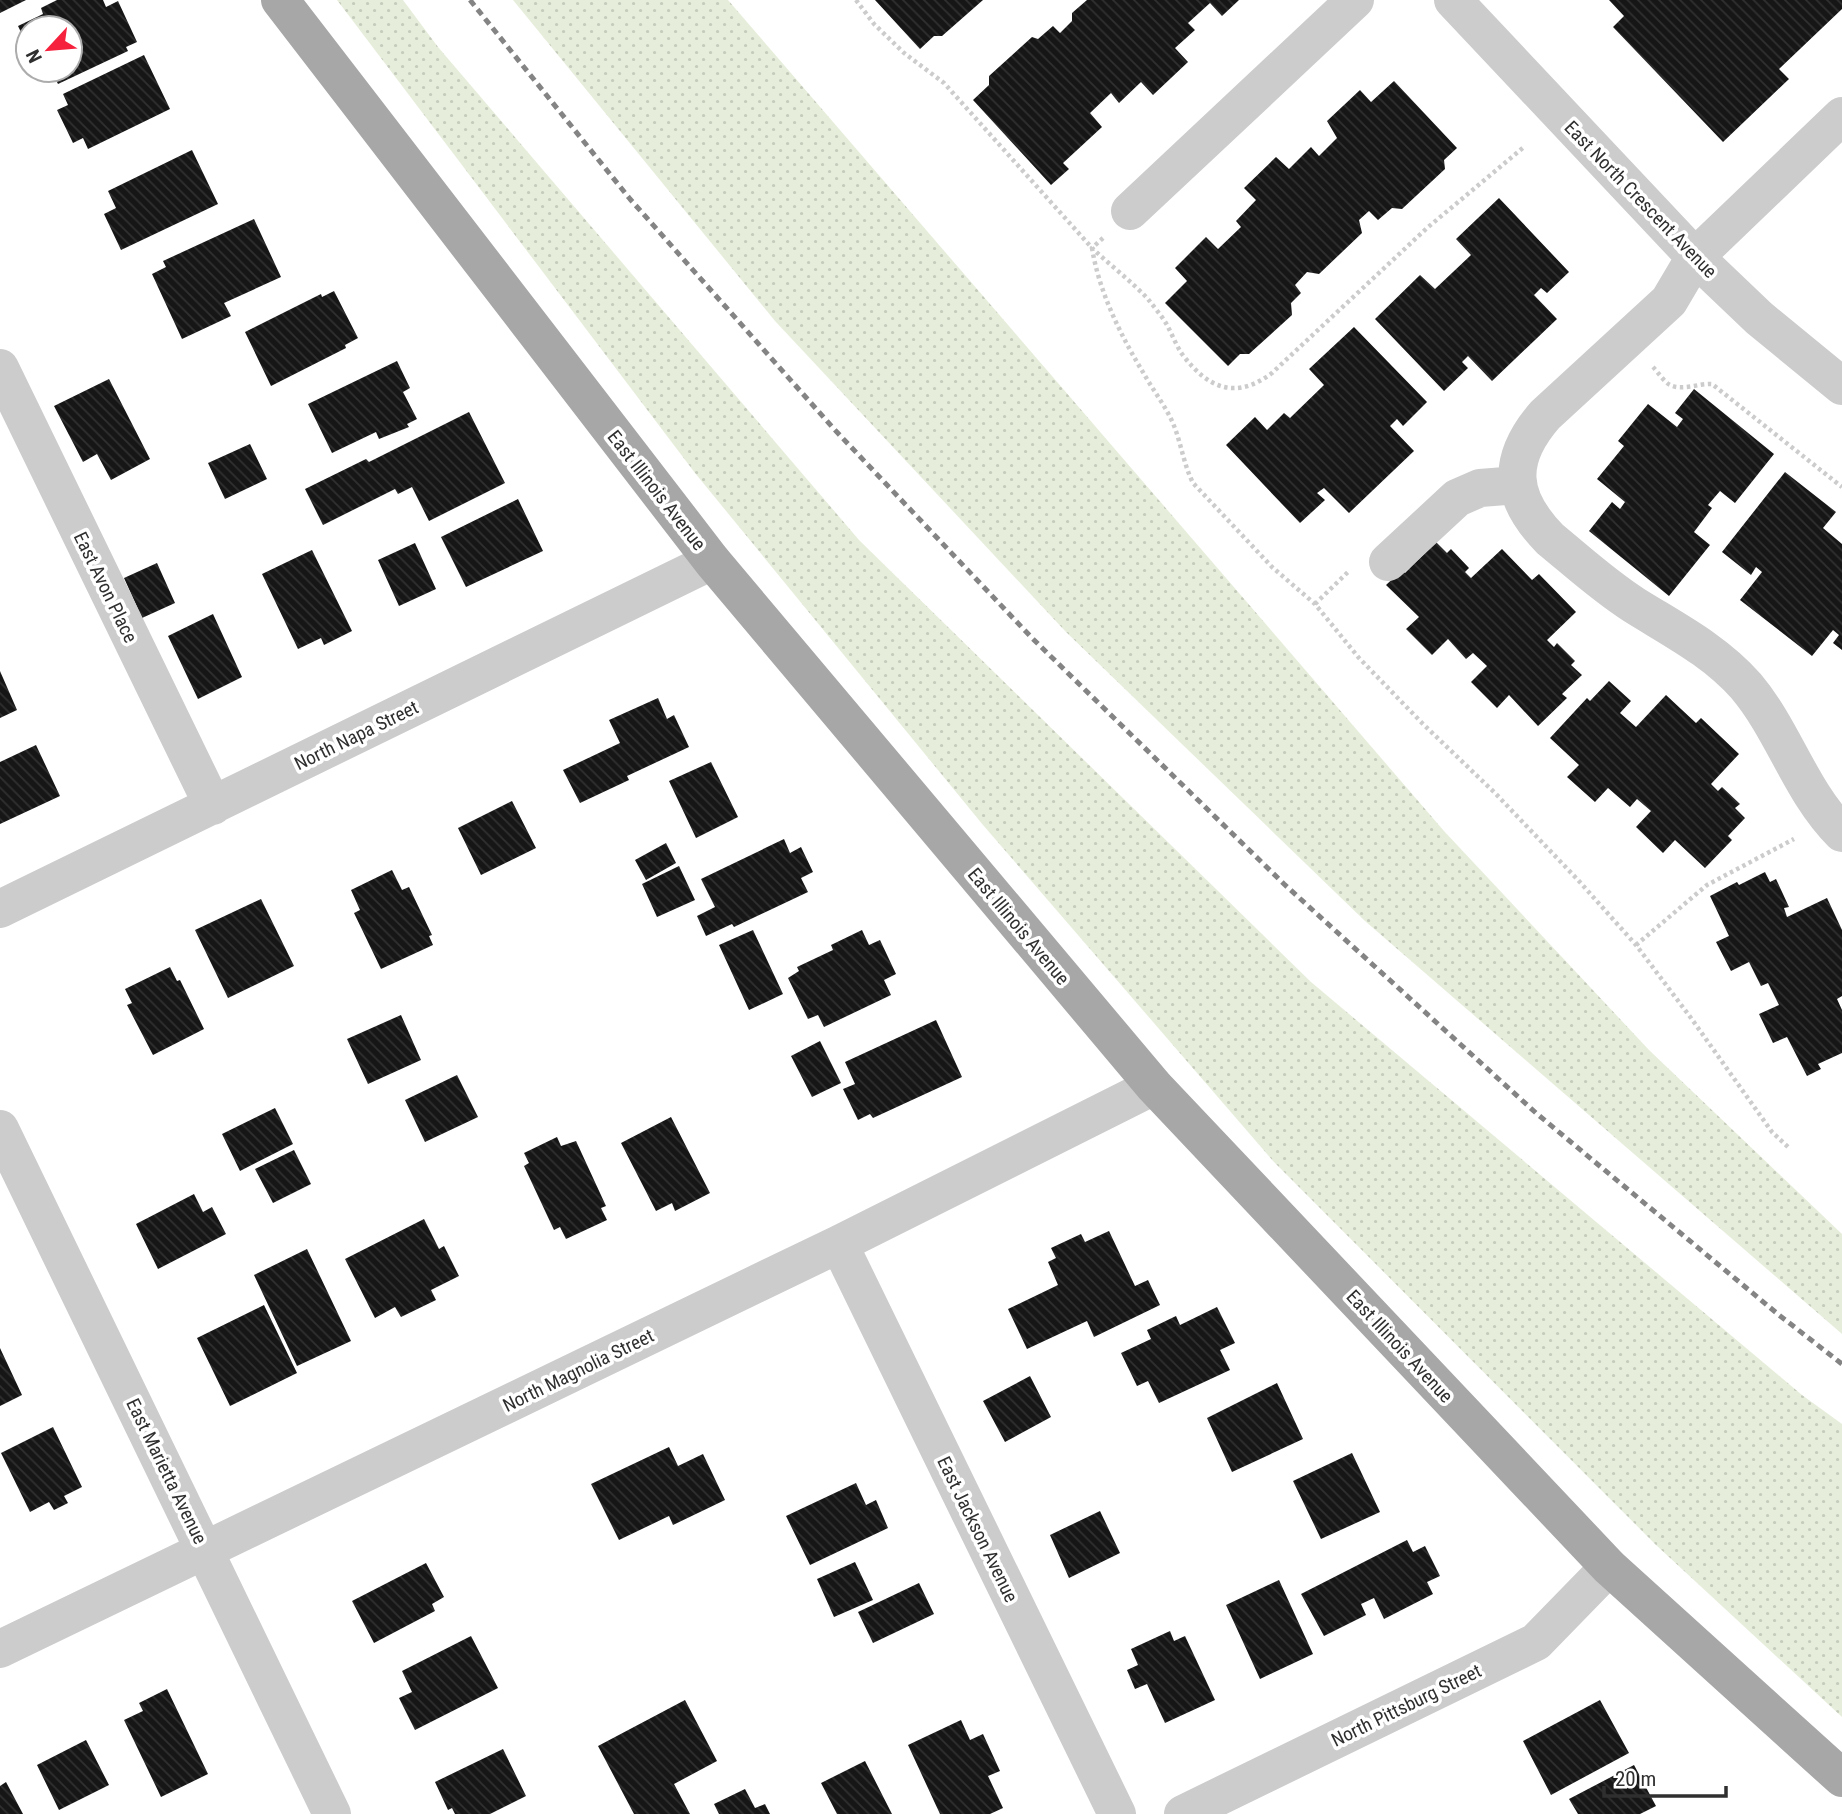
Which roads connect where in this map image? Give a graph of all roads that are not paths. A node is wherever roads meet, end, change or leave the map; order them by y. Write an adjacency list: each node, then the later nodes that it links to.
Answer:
1 (280, 0): 10 (main road, East Illinois Avenue)
2 (1355, 0): 5 (street)
3 (1453, 0): 6 (street, East North Crescent Avenue)
4 (1842, 116): 6 (street)
5 (1130, 211)
6 (1695, 257): 8 (street, East North Crescent Avenue); 9 (street)
7 (0, 368): 12 (street, East Avon Place)
8 (1842, 386)
9 (1518, 485): 11 (street); 13 (street)
10 (712, 561): 12 (street, North Napa Street); 15 (main road, East Illinois Avenue)
11 (1388, 562)
12 (213, 806): 14 (street, North Napa Street)
13 (1842, 833)
14 (0, 909)
15 (1154, 1086): 17 (street, North Magnolia Street); 19 (main road, East Illinois Avenue)
16 (0, 1129): 18 (street, East Marietta Avenue)
17 (839, 1244): 18 (street, North Magnolia Street); 23 (street, East Jackson Avenue)
18 (206, 1550): 20 (street, North Magnolia Street); 22 (street, East Marietta Avenue)
19 (1609, 1567): 21 (main road, East Illinois Avenue); 24 (street, North Pittsburg Street)
20 (0, 1649)
21 (1842, 1778)
22 (332, 1814)
23 (1117, 1814)
24 (1183, 1814)

